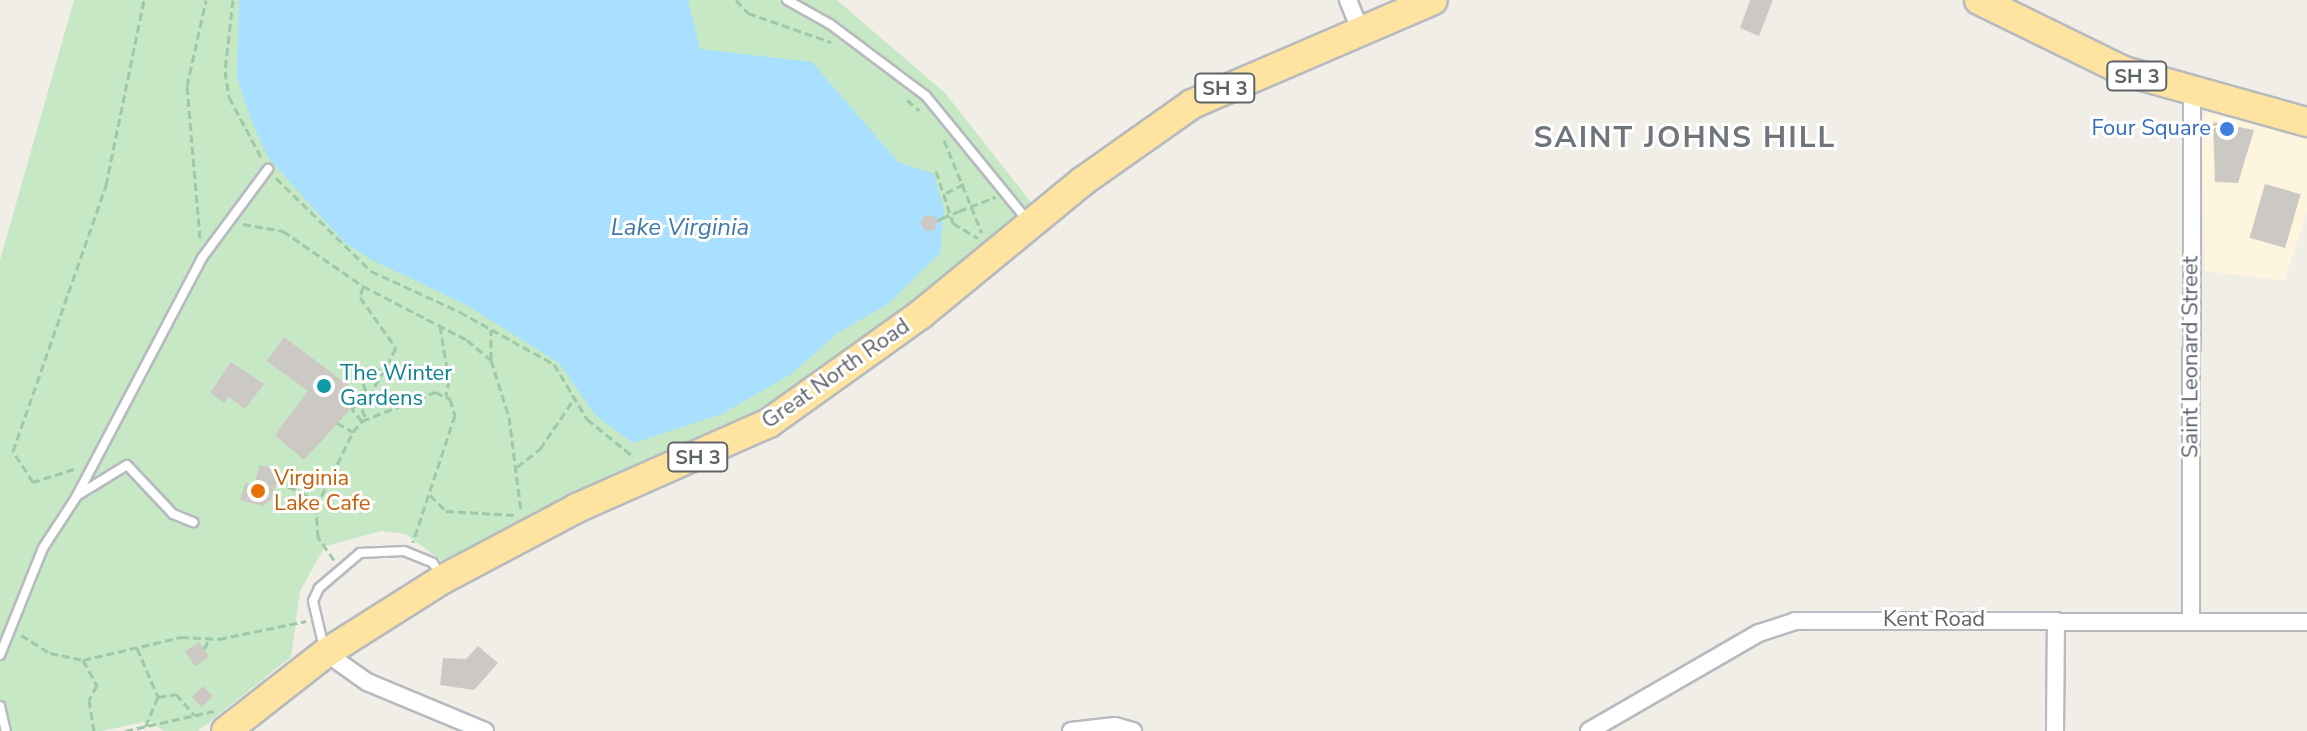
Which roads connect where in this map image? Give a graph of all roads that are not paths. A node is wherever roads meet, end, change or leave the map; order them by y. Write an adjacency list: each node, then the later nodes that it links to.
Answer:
1 (787, 0): 9 (lane)
2 (1348, 0): 5 (street)
3 (1433, 0): 5 (highway, Great North Road / SH 3)
4 (1979, 0): 6 (highway, SH 3)
5 (1360, 30): 9 (highway, Great North Road / SH 3)
6 (2192, 93): 7 (highway, SH 3); 13 (street, Saint Leonard Street)
7 (2307, 122)
8 (268, 169): 10 (lane)
9 (1031, 225): 12 (highway, Great North Road / SH 3)
10 (77, 496): 11 (lane); 17 (lane)
11 (193, 522)
12 (443, 579): 16 (highway, Great North Road / SH 3); 16 (lane)
13 (2191, 620): 14 (street, Kent Road); 15 (street, Kent Road)
14 (2056, 621): 24 (street, Kent Road); 25 (street)
15 (2307, 622)
16 (326, 653): 19 (highway, Great North Road / SH 3); 21 (street)
17 (0, 655)
18 (0, 706): 20 (lane)
19 (223, 723)
20 (6, 731)
21 (485, 731)
22 (1071, 731): 23 (street)
23 (1133, 731)
24 (1589, 731)
25 (2055, 731)

